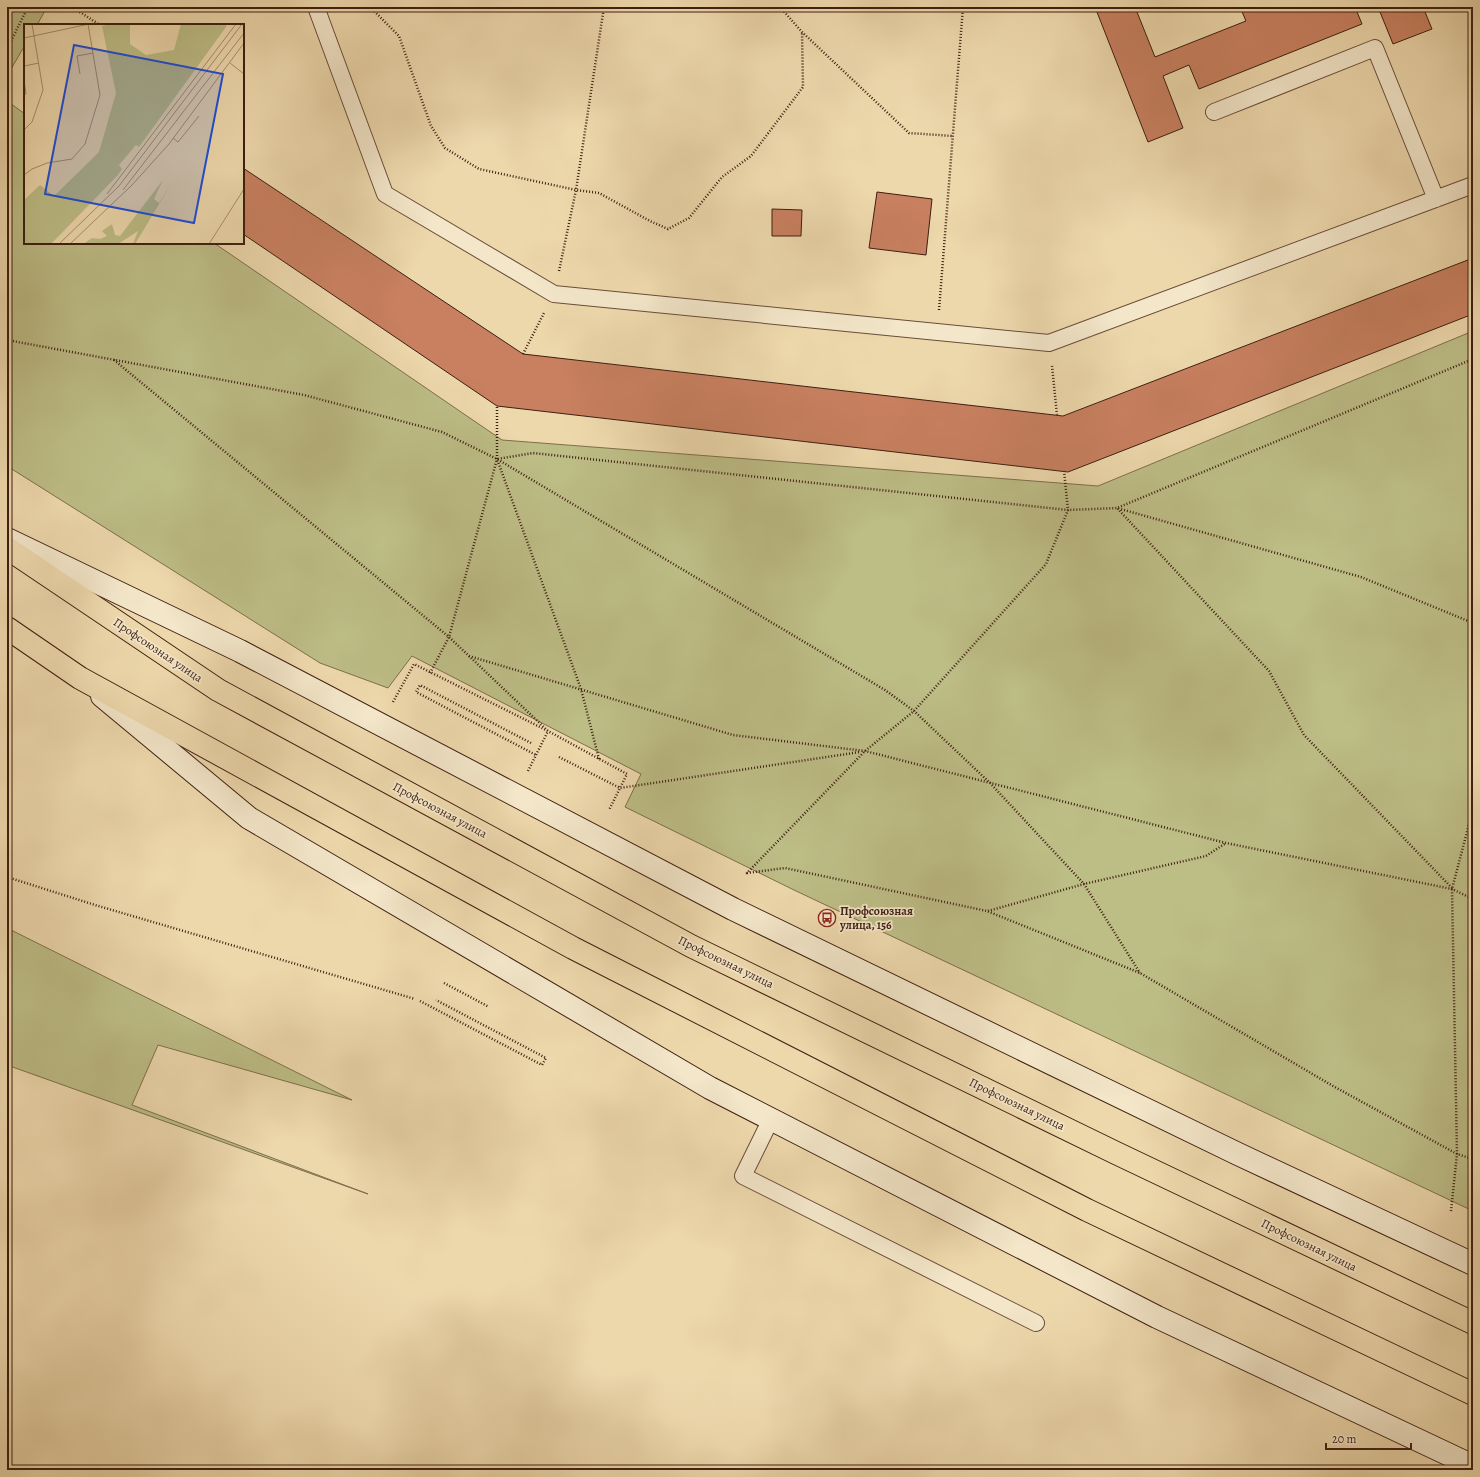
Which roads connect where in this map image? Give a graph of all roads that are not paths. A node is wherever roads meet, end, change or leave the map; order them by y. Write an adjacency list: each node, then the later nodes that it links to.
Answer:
1 (316, 7): 4 (lane)
2 (1214, 112): 4 (lane)
3 (1473, 185): 4 (lane)
4 (1436, 199)
5 (7, 539): 10 (main road)
6 (7, 548): 12 (main road, Профсоюзная улица)
7 (7, 628): 8 (main road)
8 (80, 678): 9 (main road); 13 (main road)
9 (771, 1119): 11 (lane); 14 (main road)
10 (1473, 1264)
11 (1036, 1323)
12 (1473, 1323)
13 (1473, 1394)
14 (1473, 1466)

